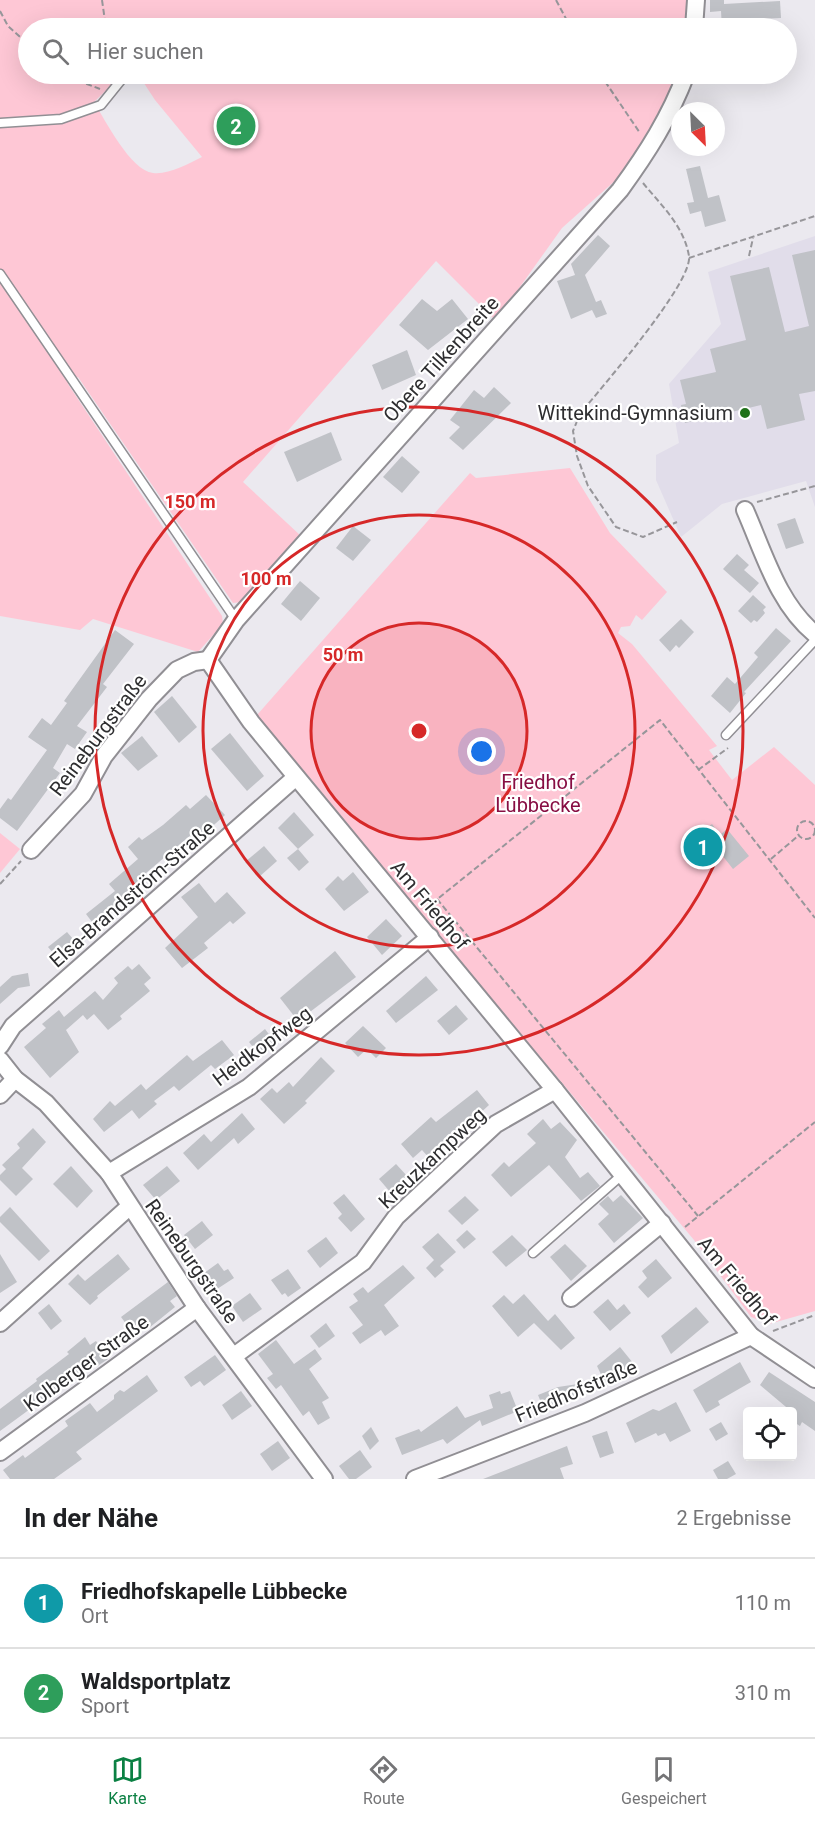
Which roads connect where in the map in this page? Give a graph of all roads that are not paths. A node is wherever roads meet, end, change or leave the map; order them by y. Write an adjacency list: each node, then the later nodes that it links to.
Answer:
1 (696, 0): 2 (street)
2 (695, 18)
3 (118, 84): 5 (lane)
4 (682, 84): 8 (street, Obere Tilkenbreite)
5 (0, 123)
6 (0, 274): 8 (lane)
7 (745, 510): 9 (street)
8 (236, 620): 11 (street, Obere Tilkenbreite)
9 (815, 634)
10 (815, 640): 12 (lane)
11 (208, 660): 13 (street, Am Friedhof); 14 (street, Reineburgstraße)
12 (726, 735)
13 (296, 777): 15 (street, Am Friedhof); 16 (street, Elsa-Brandström-Straße)
14 (31, 850)
15 (430, 937): 19 (street, Am Friedhof); 21 (street, Heidkopfweg)
16 (0, 1046)
17 (0, 1059): 18 (street)
18 (15, 1079): 20 (street); 21 (street, Reineburgstraße)
19 (555, 1090): 22 (street, Am Friedhof); 30 (street, Kreuzkampweg)
20 (0, 1095)
21 (109, 1173): 23 (street, Reineburgstraße)
22 (623, 1174): 24 (street, Am Friedhof); 25 (lane)
23 (129, 1207): 27 (street, Reineburgstraße); 28 (street)
24 (662, 1223): 26 (street); 29 (street, Am Friedhof)
25 (533, 1253)
26 (571, 1298)
27 (197, 1308): 30 (street, Reineburgstraße); 32 (street, Kolberger Straße)
28 (0, 1323)
29 (752, 1337): 31 (street, Am Friedhof); 34 (street, Friedhofstraße)
30 (234, 1356): 33 (street, Reineburgstraße)
31 (815, 1379)
32 (0, 1452)
33 (324, 1479)
34 (415, 1479)

